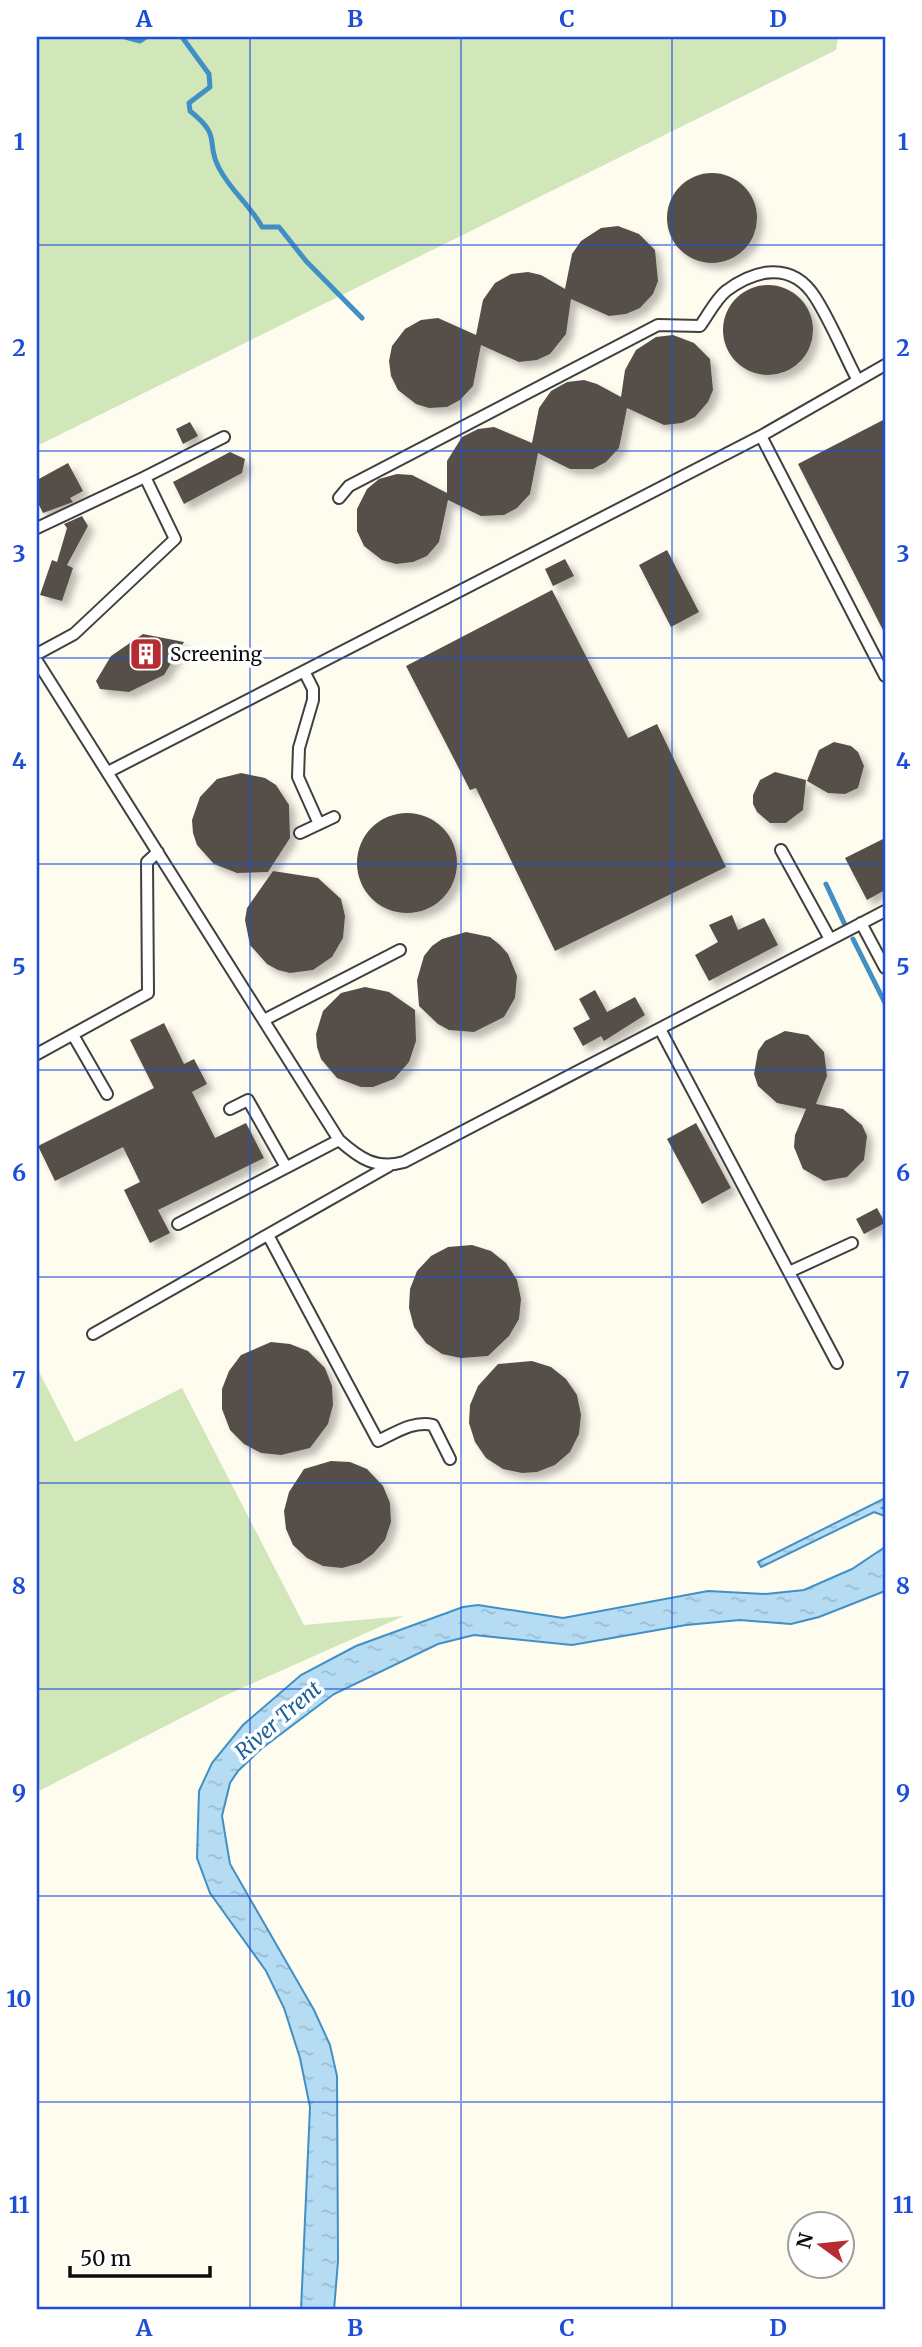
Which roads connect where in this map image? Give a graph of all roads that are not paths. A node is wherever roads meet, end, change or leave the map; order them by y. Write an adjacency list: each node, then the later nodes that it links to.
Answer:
1 (885, 365): 2 (lane)
2 (857, 379): 3 (lane); 6 (lane)
3 (761, 436): 10 (lane); 11 (lane)
4 (224, 437): 5 (lane)
5 (145, 477): 7 (lane); 8 (lane)
6 (339, 498)
7 (37, 528)
8 (37, 654)
9 (37, 661): 12 (lane)
10 (304, 671): 12 (lane); 14 (lane)
11 (885, 676)
12 (108, 772): 17 (lane)
13 (334, 817): 14 (lane)
14 (319, 824): 15 (lane)
15 (300, 834)
16 (781, 850): 20 (lane)
17 (158, 852): 23 (lane); 25 (lane)
18 (885, 911): 19 (lane)
19 (861, 923): 20 (lane); 22 (lane)
20 (831, 939): 24 (lane)
21 (400, 950): 23 (lane)
22 (885, 968)
23 (264, 1020): 29 (lane)
24 (660, 1029): 30 (lane); 35 (lane)
25 (73, 1035): 26 (lane); 27 (lane)
26 (37, 1055)
27 (107, 1094)
28 (230, 1109): 31 (lane)
29 (339, 1140): 30 (lane); 31 (lane)
30 (389, 1166): 33 (lane)
31 (286, 1167): 32 (lane)
32 (178, 1224)
33 (268, 1235): 36 (lane); 38 (lane)
34 (852, 1243): 35 (lane)
35 (789, 1272): 37 (lane)
36 (93, 1334)
37 (837, 1363)
38 (450, 1459)

